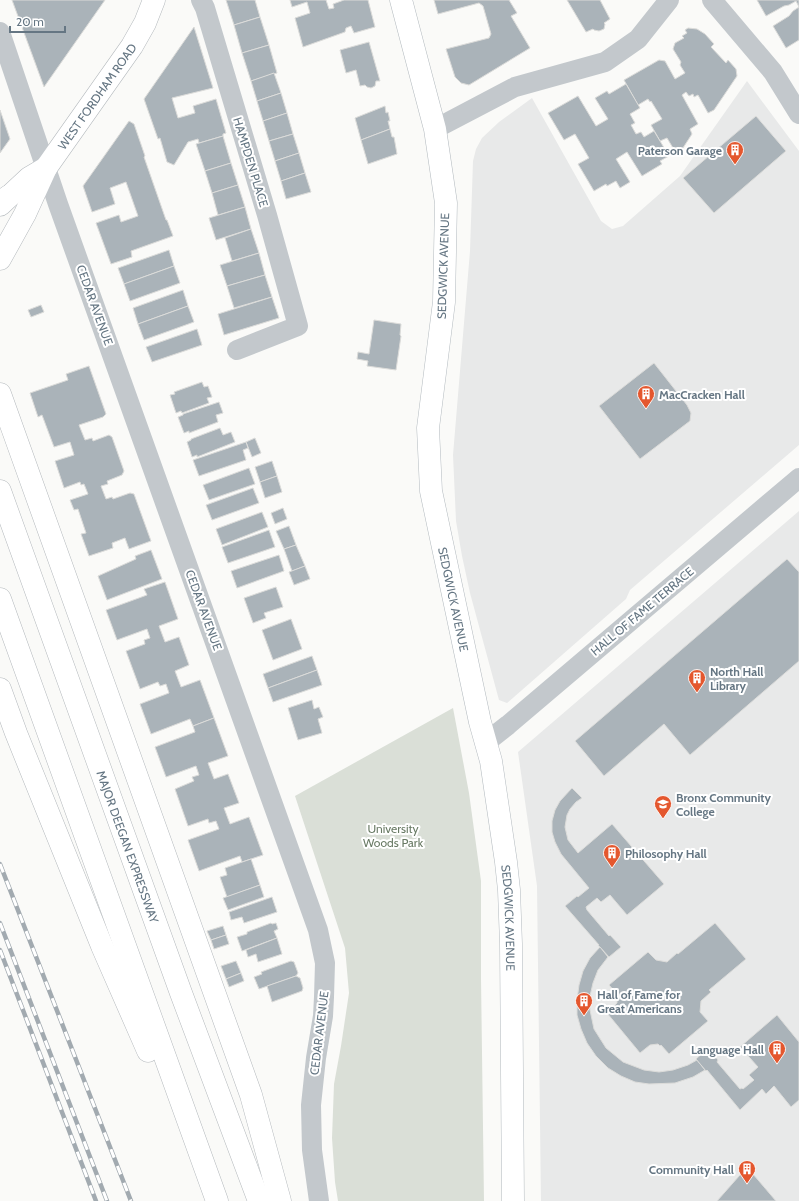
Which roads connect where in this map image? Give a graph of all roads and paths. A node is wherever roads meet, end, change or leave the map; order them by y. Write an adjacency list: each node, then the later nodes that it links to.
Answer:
1 (154, 0): 9 (main road, WEST FORDHAM ROAD)
2 (201, 0): 12 (street, HAMPDEN PLACE)
3 (401, 0): 8 (main road, SEDGWICK AVENUE)
4 (669, 0): 8 (street)
5 (712, 0): 7 (street)
6 (0, 32): 9 (street, CEDAR AVENUE)
7 (799, 114)
8 (435, 129): 18 (main road, SEDGWICK AVENUE)
9 (46, 168): 10 (main road, WEST FORDHAM ROAD); 11 (main road, WEST FORDHAM ROAD); 22 (street, CEDAR AVENUE)
10 (3, 201)
11 (0, 259)
12 (237, 350)
13 (0, 394): 21 (main road)
14 (799, 478): 18 (street, HALL OF FAME TERRACE)
15 (0, 491): 20 (main road, MAJOR DEEGAN EXPRESSWAY)
16 (0, 599): 19 (main road)
17 (0, 689): 19 (main road)
18 (485, 743): 23 (main road, SEDGWICK AVENUE)
19 (217, 1201)
20 (259, 1201)
21 (280, 1201)
22 (319, 1201)
23 (513, 1201)

